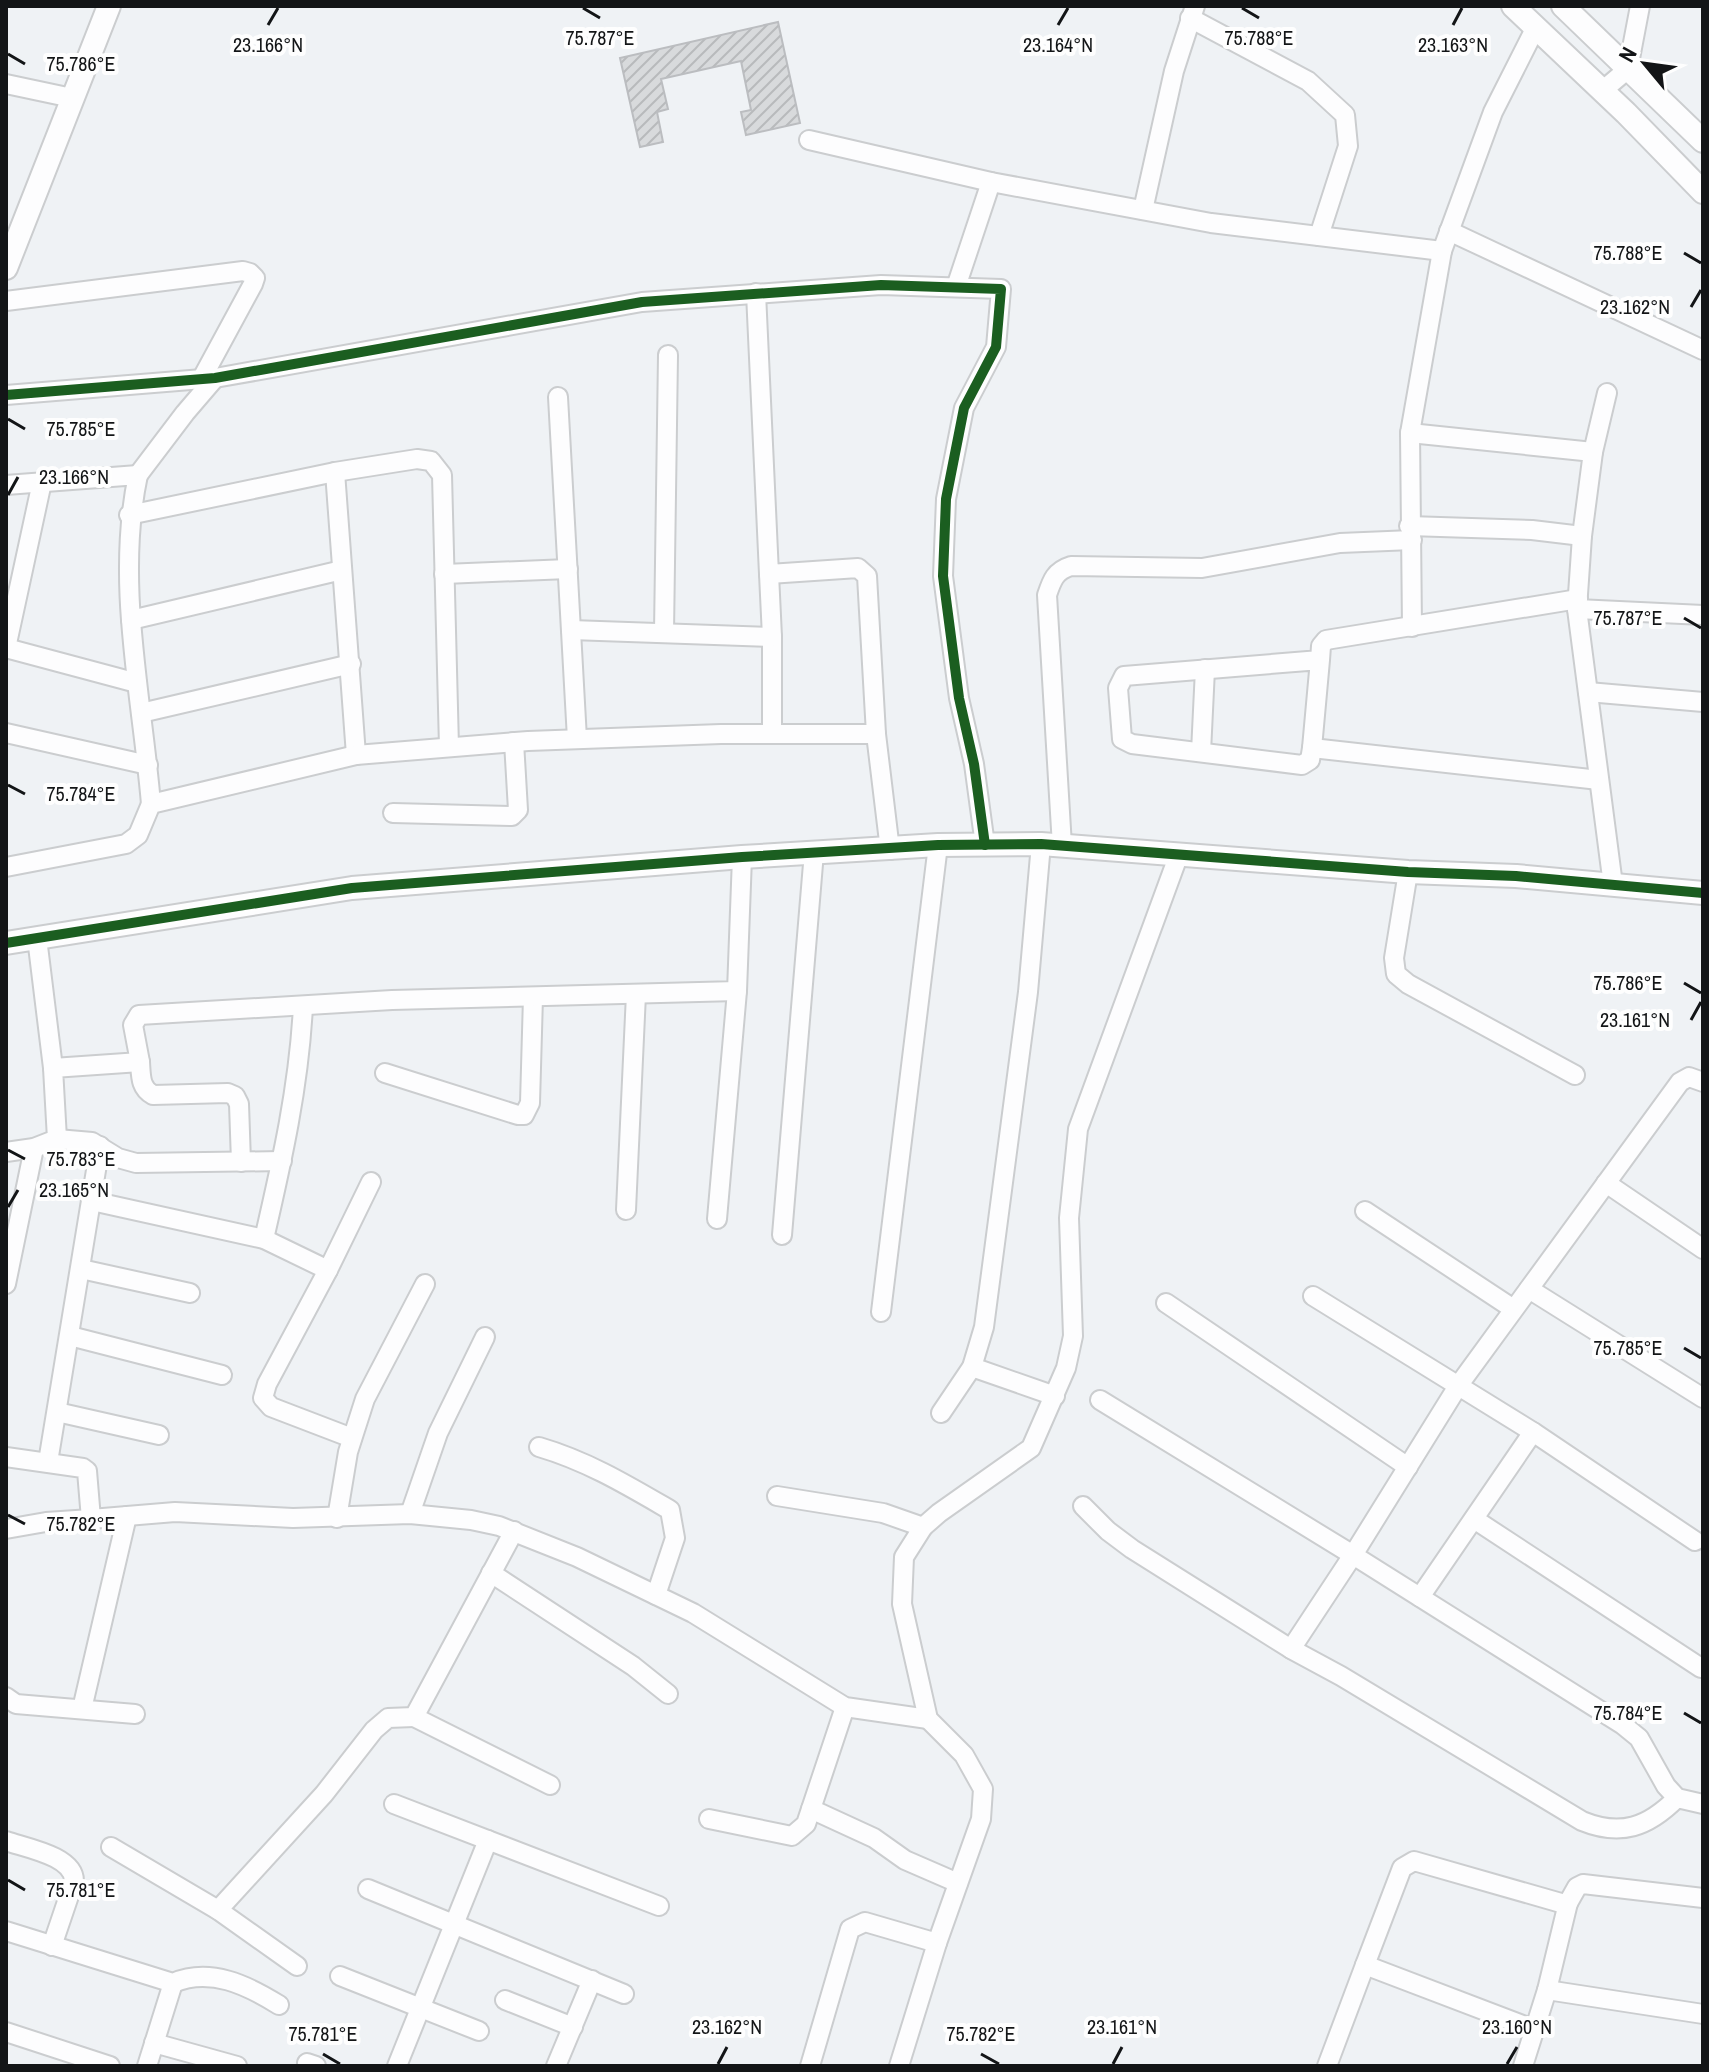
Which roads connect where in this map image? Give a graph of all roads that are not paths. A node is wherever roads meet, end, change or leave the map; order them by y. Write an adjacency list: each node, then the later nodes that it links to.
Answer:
1 (1513, 6): 6 (street)
2 (1563, 6): 7 (street)
3 (1640, 6): 7 (street)
4 (104, 7): 10 (street)
5 (1192, 12): 15 (street); 17 (street)
6 (1535, 29): 9 (street); 16 (street)
7 (1628, 69): 9 (street); 12 (street)
8 (6, 84): 10 (street)
9 (1602, 91): 14 (street)
10 (72, 98): 19 (street)
11 (809, 140): 13 (street)
12 (1703, 141)
13 (991, 182): 15 (street); 20 (street)
14 (1703, 192)
15 (1143, 210): 17 (street)
16 (1449, 231): 18 (street); 23 (street)
17 (1319, 236): 18 (street)
18 (1442, 251): 29 (street)
19 (6, 268)
20 (956, 287): 21 (street); 71 (street)
21 (756, 293): 25 (street); 41 (street)
22 (6, 301): 25 (street)
23 (1703, 350)
24 (668, 355): 47 (street)
25 (208, 379): 27 (street); 32 (street)
26 (1607, 393): 30 (street)
27 (6, 395)
28 (558, 397): 38 (street)
29 (1410, 433): 30 (street); 36 (street)
30 (1593, 452): 37 (street)
31 (335, 472): 35 (street); 39 (street); 40 (street)
32 (138, 475): 33 (street); 35 (street)
33 (42, 482): 34 (street); 49 (street)
34 (6, 485)
35 (129, 515): 44 (street)
36 (1411, 533): 37 (street); 45 (street); 72 (street)
37 (1582, 536): 42 (street)
38 (568, 569): 40 (street); 46 (street)
39 (342, 570): 44 (street); 51 (street)
40 (444, 574): 62 (street)
41 (769, 574): 48 (street); 59 (street)
42 (1577, 604): 43 (street); 45 (street); 54 (street)
43 (1703, 615)
44 (131, 620): 53 (street)
45 (1412, 627): 50 (street)
46 (571, 630): 47 (street); 60 (street)
47 (664, 632): 48 (street)
48 (772, 637): 58 (street)
49 (6, 648): 53 (street)
50 (1320, 660): 52 (street); 63 (street)
51 (351, 664): 56 (street); 65 (street)
52 (1205, 669): 64 (street); 64 (street)
53 (137, 683): 56 (street)
54 (1588, 692): 55 (street); 67 (street)
55 (1703, 702)
56 (141, 713): 66 (street)
57 (6, 733): 66 (street)
58 (772, 734): 59 (street); 60 (street)
59 (876, 734): 73 (street)
60 (577, 739): 61 (street)
61 (514, 742): 62 (street); 69 (street)
62 (449, 747): 65 (street)
63 (1312, 748): 64 (street); 67 (street)
64 (1201, 752)
65 (356, 755): 68 (street)
66 (148, 765): 68 (street)
67 (1599, 780): 79 (street)
68 (151, 804): 77 (street)
69 (393, 813)
70 (938, 845): 71 (street); 73 (street); 116 (street)
71 (985, 845): 72 (street)
72 (1052, 845): 75 (street); 119 (street)
73 (890, 850): 74 (street)
74 (814, 852): 76 (street); 104 (street)
75 (1179, 854): 78 (street); 122 (street)
76 (742, 857): 81 (street); 83 (street)
77 (6, 867)
78 (1408, 872): 79 (street); 90 (street)
79 (1613, 885): 80 (street)
80 (1703, 893)
81 (37, 938): 82 (street); 88 (street)
82 (6, 943)
83 (737, 991): 84 (street); 103 (street)
84 (636, 994): 85 (street); 101 (street)
85 (533, 997): 86 (street); 89 (street)
86 (303, 1006): 87 (street); 96 (street)
87 (140, 1062): 88 (street); 97 (street)
88 (53, 1068): 92 (street)
89 (385, 1073)
90 (1575, 1075)
91 (1703, 1082): 99 (street)
92 (57, 1139): 93 (street); 94 (street)
93 (100, 1146): 97 (street); 100 (street)
94 (34, 1148): 95 (street); 109 (street)
95 (6, 1152)
96 (282, 1161): 97 (street); 105 (street)
97 (241, 1162)
98 (371, 1182): 108 (street)
99 (1606, 1183): 106 (street); 111 (street)
100 (92, 1201): 105 (street); 107 (street)
101 (626, 1210)
102 (1365, 1211): 115 (street)
103 (717, 1219)
104 (782, 1235)
105 (264, 1239): 108 (street)
106 (1703, 1248)
107 (81, 1269): 112 (street); 117 (street)
108 (328, 1270): 129 (street)
109 (6, 1284)
110 (425, 1284): 129 (street)
111 (1529, 1289): 115 (street); 123 (street)
112 (190, 1293)
113 (1313, 1296): 121 (street)
114 (1166, 1303): 133 (street)
115 (1512, 1308): 121 (street)
116 (881, 1312)
117 (70, 1336): 120 (street); 125 (street)
118 (485, 1337): 136 (street)
119 (972, 1367): 122 (street); 126 (street)
120 (222, 1375)
121 (1458, 1386): 127 (street); 133 (street)
122 (1055, 1396): 141 (street)
123 (1703, 1398)
124 (1100, 1400): 145 (street)
125 (57, 1412): 128 (street); 132 (street)
126 (941, 1413)
127 (1533, 1432): 140 (street); 144 (street)
128 (159, 1435)
129 (352, 1438): 138 (street)
130 (539, 1447): 147 (street)
131 (6, 1457): 132 (street)
132 (48, 1462): 139 (street)
133 (1408, 1467): 145 (street)
134 (777, 1496): 141 (street)
135 (1083, 1506): 149 (street)
136 (410, 1514): 138 (street); 143 (street)
137 (127, 1516): 138 (street); 139 (street); 154 (street)
138 (337, 1518)
139 (91, 1519): 142 (street)
140 (1474, 1519): 148 (street); 150 (street)
141 (923, 1527): 157 (street)
142 (6, 1529)
143 (507, 1529): 146 (street); 147 (street)
144 (1695, 1541)
145 (1353, 1555): 148 (street); 149 (street)
146 (491, 1573): 151 (street); 156 (street)
147 (656, 1595): 153 (street)
148 (1420, 1597): 159 (street)
149 (1291, 1649): 159 (street)
150 (1701, 1668)
151 (668, 1694)
152 (6, 1697): 154 (street)
153 (845, 1707): 157 (street); 161 (street)
154 (82, 1709): 155 (street)
155 (135, 1714)
156 (414, 1717): 158 (street); 171 (street)
157 (928, 1719): 166 (street)
158 (550, 1785)
159 (1689, 1801)
160 (394, 1804): 163 (street)
161 (811, 1809): 162 (street); 166 (street)
162 (709, 1819)
163 (488, 1840): 170 (street); 172 (street)
164 (6, 1841): 175 (street)
165 (111, 1847): 171 (street)
166 (958, 1883): 174 (street)
167 (368, 1889): 172 (street)
168 (1703, 1898): 169 (street)
169 (1568, 1903): 176 (street); 181 (street)
170 (659, 1906)
171 (218, 1910): 177 (street)
172 (454, 1922): 179 (street); 185 (street)
173 (6, 1931): 175 (street)
174 (937, 1943): 197 (street); 198 (street)
175 (52, 1946): 180 (street)
176 (1365, 1965): 188 (street); 199 (street)
177 (297, 1966)
178 (340, 1976): 185 (street)
179 (592, 1980): 182 (street); 187 (street)
180 (173, 1983): 184 (street); 191 (street)
181 (1547, 1990): 186 (street); 188 (street)
182 (624, 1994)
183 (505, 2000): 187 (street)
184 (279, 2005)
185 (420, 2007): 189 (street); 195 (street)
186 (1703, 2014)
187 (573, 2027): 196 (street)
188 (1533, 2029): 200 (street)
189 (479, 2031)
190 (6, 2032): 192 (street)
191 (154, 2043): 193 (street); 194 (street)
192 (110, 2066)
193 (147, 2066)
194 (237, 2066)
195 (397, 2066)
196 (556, 2066)
197 (810, 2066)
198 (899, 2066)
199 (1327, 2066)
200 (1523, 2066)

